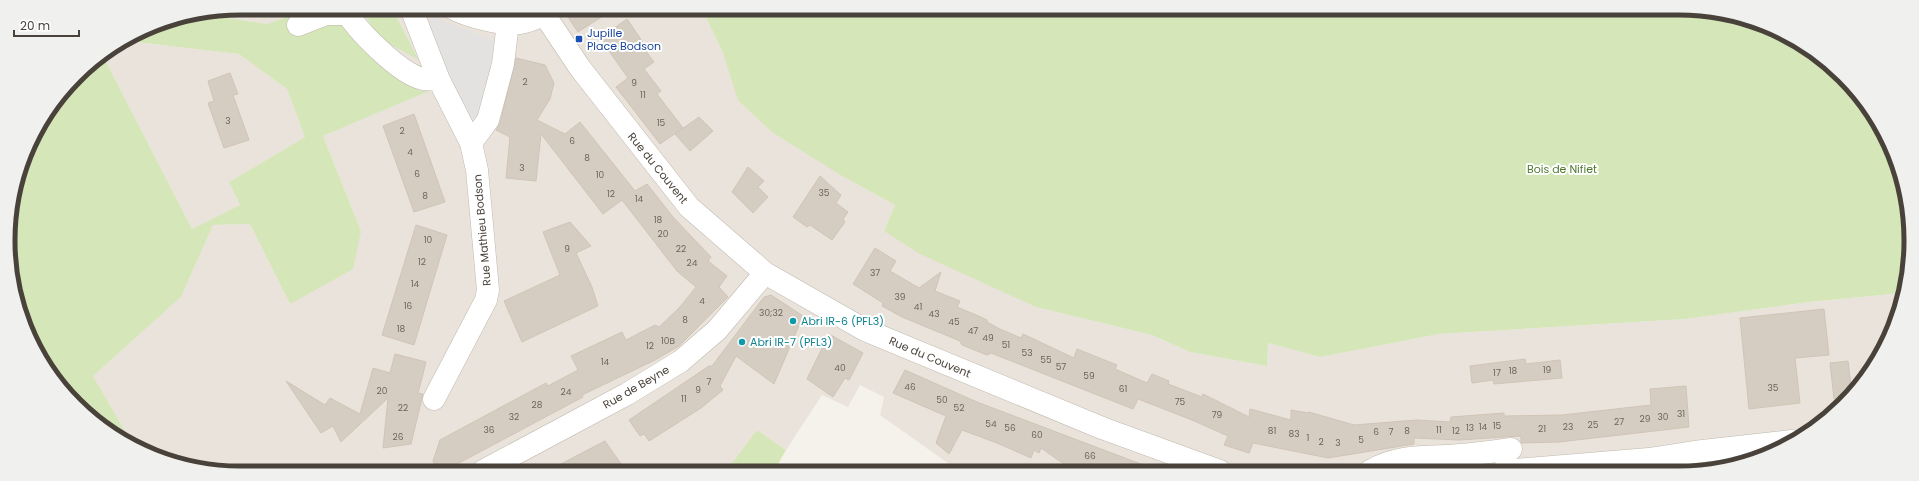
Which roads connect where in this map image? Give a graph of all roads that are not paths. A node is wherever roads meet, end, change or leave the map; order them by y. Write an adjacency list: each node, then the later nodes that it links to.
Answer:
1 (323, 15): 8 (street)
2 (349, 15): 9 (street)
3 (414, 15): 9 (street, Rue Mathieu Bodson)
4 (472, 15): 7 (street)
5 (537, 15): 7 (street)
6 (544, 15): 11 (street, Rue du Couvent)
7 (508, 23): 10 (street)
8 (298, 25)
9 (438, 80): 10 (street, Rue Mathieu Bodson)
10 (471, 143): 12 (street, Rue Mathieu Bodson)
11 (765, 273): 16 (street, Rue de Beyne); 17 (street, Rue du Couvent)
12 (434, 400)
13 (1771, 446): 15 (street)
14 (1511, 450): 18 (street)
15 (1691, 462): 19 (street)
16 (492, 466)
17 (1204, 466)
18 (1378, 466)
19 (1564, 466)

